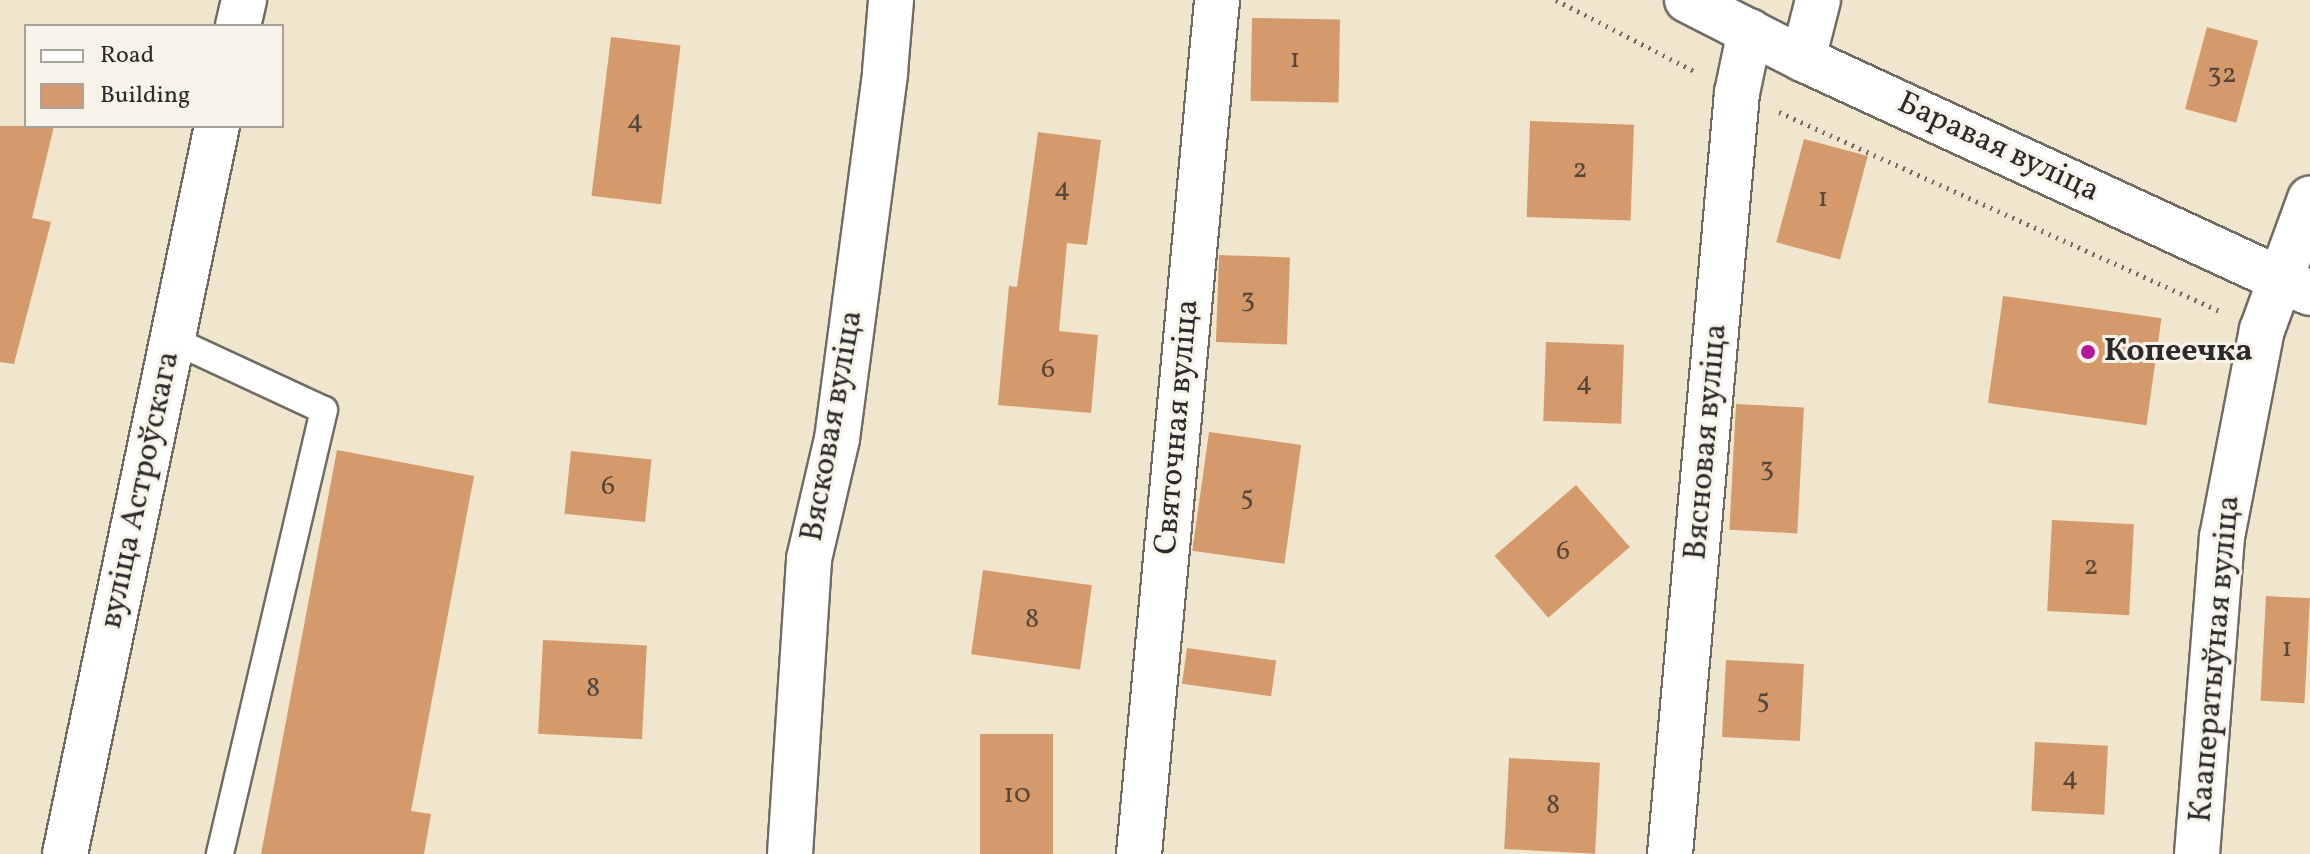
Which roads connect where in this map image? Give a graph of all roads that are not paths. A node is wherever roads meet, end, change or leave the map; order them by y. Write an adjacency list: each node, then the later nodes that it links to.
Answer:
1 (244, 0): 6 (street)
2 (891, 0): 15 (street, Вясковая вуліца)
3 (1217, 0): 16 (street, Святочная вуліца)
4 (1687, 0): 7 (street, Баравая вуліца)
5 (1818, 0): 8 (street)
6 (238, 24)
7 (1750, 31): 8 (street, Баравая вуліца); 17 (street, Вясновая вуліца)
8 (1803, 59): 11 (street, Баравая вуліца)
9 (217, 128): 12 (street, вуліца Астроўскага)
10 (2310, 199): 11 (street, Кааператыўная вуліца)
11 (2294, 285): 18 (street, Кааператыўная вуліца)
12 (173, 340): 13 (street, вуліца Астроўскага); 14 (lane)
13 (65, 854)
14 (220, 854)
15 (790, 854)
16 (1139, 854)
17 (1670, 854)
18 (2197, 854)

